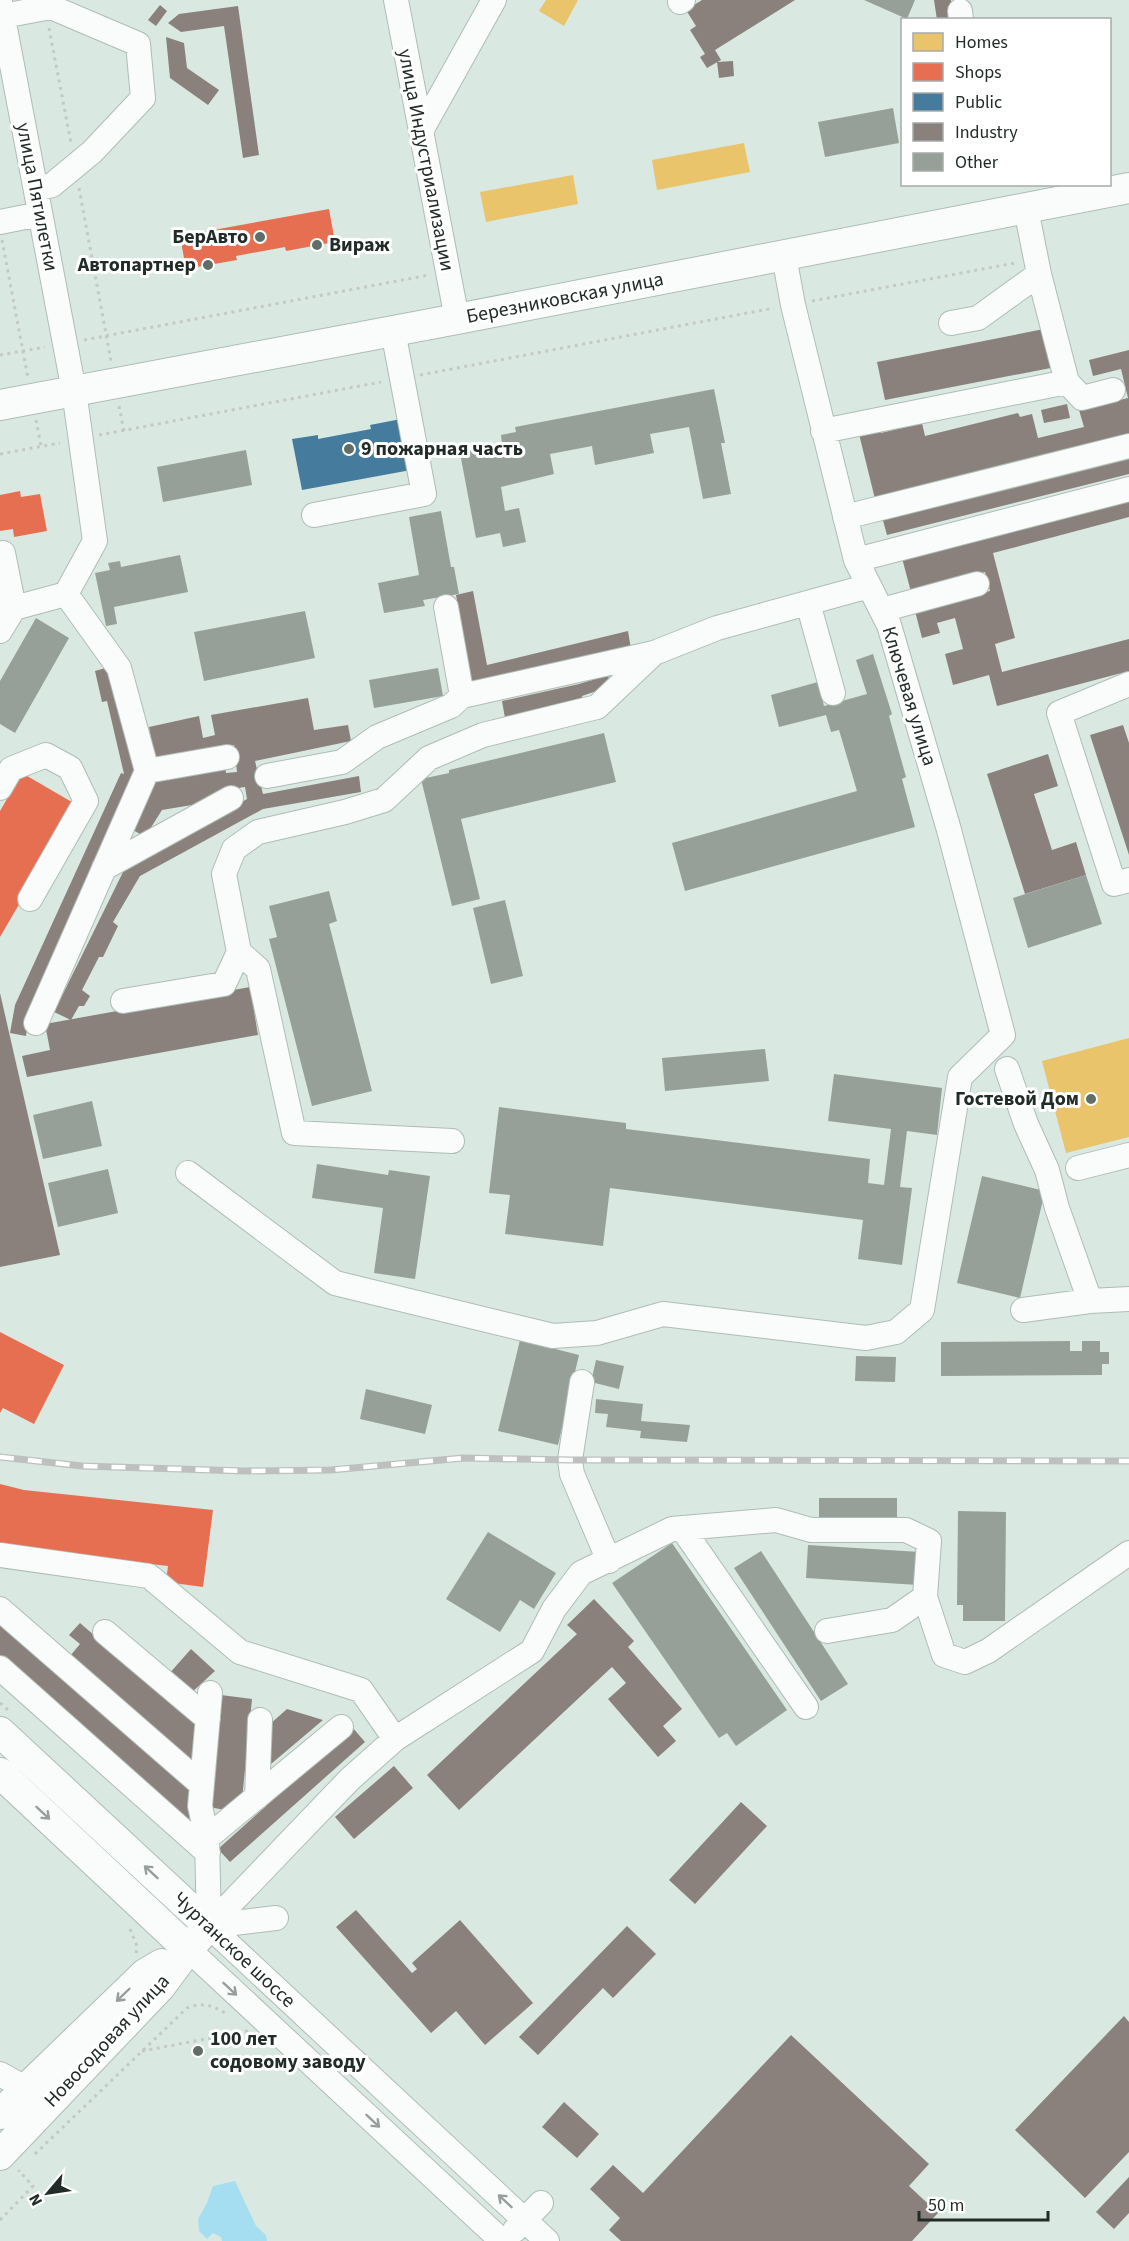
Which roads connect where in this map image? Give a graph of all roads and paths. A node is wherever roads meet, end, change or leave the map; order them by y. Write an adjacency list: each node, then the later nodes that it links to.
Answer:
1 (396, 0): 6 (street, улица Индустриализации)
2 (494, 0): 6 (street)
3 (45, 8): 4 (street); 7 (path); 7 (street)
4 (1, 9): 5 (street, улица Пятилетки)
5 (8, 89): 9 (street, улица Пятилетки)
6 (421, 131): 17 (street, улица Индустриализации)
7 (75, 166): 9 (street); 22 (path)
8 (1129, 188): 10 (main road, Березниковская улица)
9 (36, 189): 12 (street, улица Пятилетки)
10 (1085, 191): 11 (main road, Березниковская улица)
11 (1026, 209): 15 (main road, Березниковская улица); 16 (street)
12 (40, 214): 13 (street); 23 (street, улица Пятилетки)
13 (0, 222)
14 (0, 229): 24 (path)
15 (784, 256): 18 (street, Ключевая улица); 19 (main road, Березниковская улица)
16 (1037, 266): 18 (path); 20 (street); 27 (street)
17 (448, 272): 19 (street, улица Индустриализации); 22 (path)
18 (793, 305): 26 (path); 34 (street, Ключевая улица)
19 (457, 319): 21 (main road, Березниковская улица)
20 (951, 324)
21 (393, 331): 26 (street); 28 (main road, Березниковская улица)
22 (107, 336): 23 (path); 28 (path)
23 (65, 343): 24 (path); 30 (street, улица Пятилетки)
24 (23, 351): 25 (path); 31 (path)
25 (0, 355)
26 (402, 378): 33 (path); 40 (street)
27 (1067, 382): 29 (street); 34 (street)
28 (116, 383): 30 (main road, Березниковская улица); 33 (path)
29 (1113, 390)
30 (74, 391): 31 (main road, Березниковская улица); 35 (street, улица Пятилетки)
31 (32, 399): 32 (main road, Березниковская улица); 36 (path)
32 (0, 405)
33 (124, 431): 35 (path)
34 (823, 431): 41 (street, Ключевая улица)
35 (80, 439): 36 (path); 46 (street, улица Пятилетки)
36 (41, 446): 38 (path)
37 (1129, 446): 41 (street)
38 (0, 454)
39 (1129, 489): 43 (street)
40 (314, 515)
41 (845, 517): 43 (street, Ключевая улица)
42 (3, 553): 49 (street)
43 (856, 560): 45 (street, Ключевая улица)
44 (977, 584): 50 (street)
45 (869, 586): 47 (street); 50 (street, Ключевая улица)
46 (66, 594): 49 (street); 57 (street)
47 (808, 603): 52 (street); 54 (street)
48 (446, 607): 55 (street)
49 (7, 609): 51 (street)
50 (882, 610): 71 (street, Ключевая улица)
51 (0, 632)
52 (654, 653): 55 (street); 64 (street)
53 (1129, 684): 62 (street)
54 (833, 693)
55 (462, 696): 59 (street)
56 (227, 757): 57 (street)
57 (147, 771): 61 (street)
58 (4, 773): 63 (street)
59 (267, 776)
60 (231, 798): 61 (street)
61 (104, 868): 66 (street)
62 (1129, 880)
63 (30, 899)
64 (239, 952): 65 (street); 68 (street)
65 (123, 1001)
66 (36, 1023)
67 (1007, 1069): 73 (street)
68 (452, 1141)
69 (1129, 1155): 70 (street)
70 (1078, 1168)
71 (188, 1173)
72 (1129, 1299): 73 (street)
73 (1090, 1301): 74 (street)
74 (1023, 1311)
75 (582, 1382): 79 (street)
76 (682, 1528): 79 (street); 80 (street); 86 (street)
77 (1129, 1552): 80 (street)
78 (0, 1555): 91 (street)
79 (609, 1561): 91 (street)
80 (925, 1597): 82 (street)
81 (0, 1609): 93 (street)
82 (827, 1631)
83 (105, 1632): 87 (street)
84 (0, 1668): 95 (street)
85 (210, 1693): 87 (street)
86 (806, 1707)
87 (207, 1719): 93 (street)
88 (260, 1720): 94 (street)
89 (341, 1727): 94 (street)
90 (0, 1732): 98 (main road, Чуртанское шоссе, one-way to 90)
91 (395, 1739): 98 (street)
92 (0, 1773): 99 (main road, Чуртанское шоссе, one-way to 99)
93 (202, 1785): 95 (street)
94 (257, 1797): 95 (street)
95 (208, 1845): 98 (street)
96 (276, 1918): 98 (street)
97 (127, 1923): 100 (path)
98 (209, 1926): 99 (main road); 108 (street, Чуртанское шоссе, one-way to 98)
99 (188, 1949): 104 (main road, Новосодовая улица, one-way to 104); 107 (main road, Новосодовая улица); 110 (street, Чуртанское шоссе, one-way to 110)
100 (135, 1955)
101 (232, 2020): 103 (path)
102 (244, 2028): 103 (path)
103 (140, 2051): 106 (path)
104 (13, 2081): 105 (main road, Новосодовая улица)
105 (0, 2114)
106 (35, 2155)
107 (13, 2159): 109 (path)
108 (533, 2212): 110 (street); 111 (street, Чуртанское шоссе)
109 (0, 2220)
110 (504, 2241)
111 (548, 2241)

